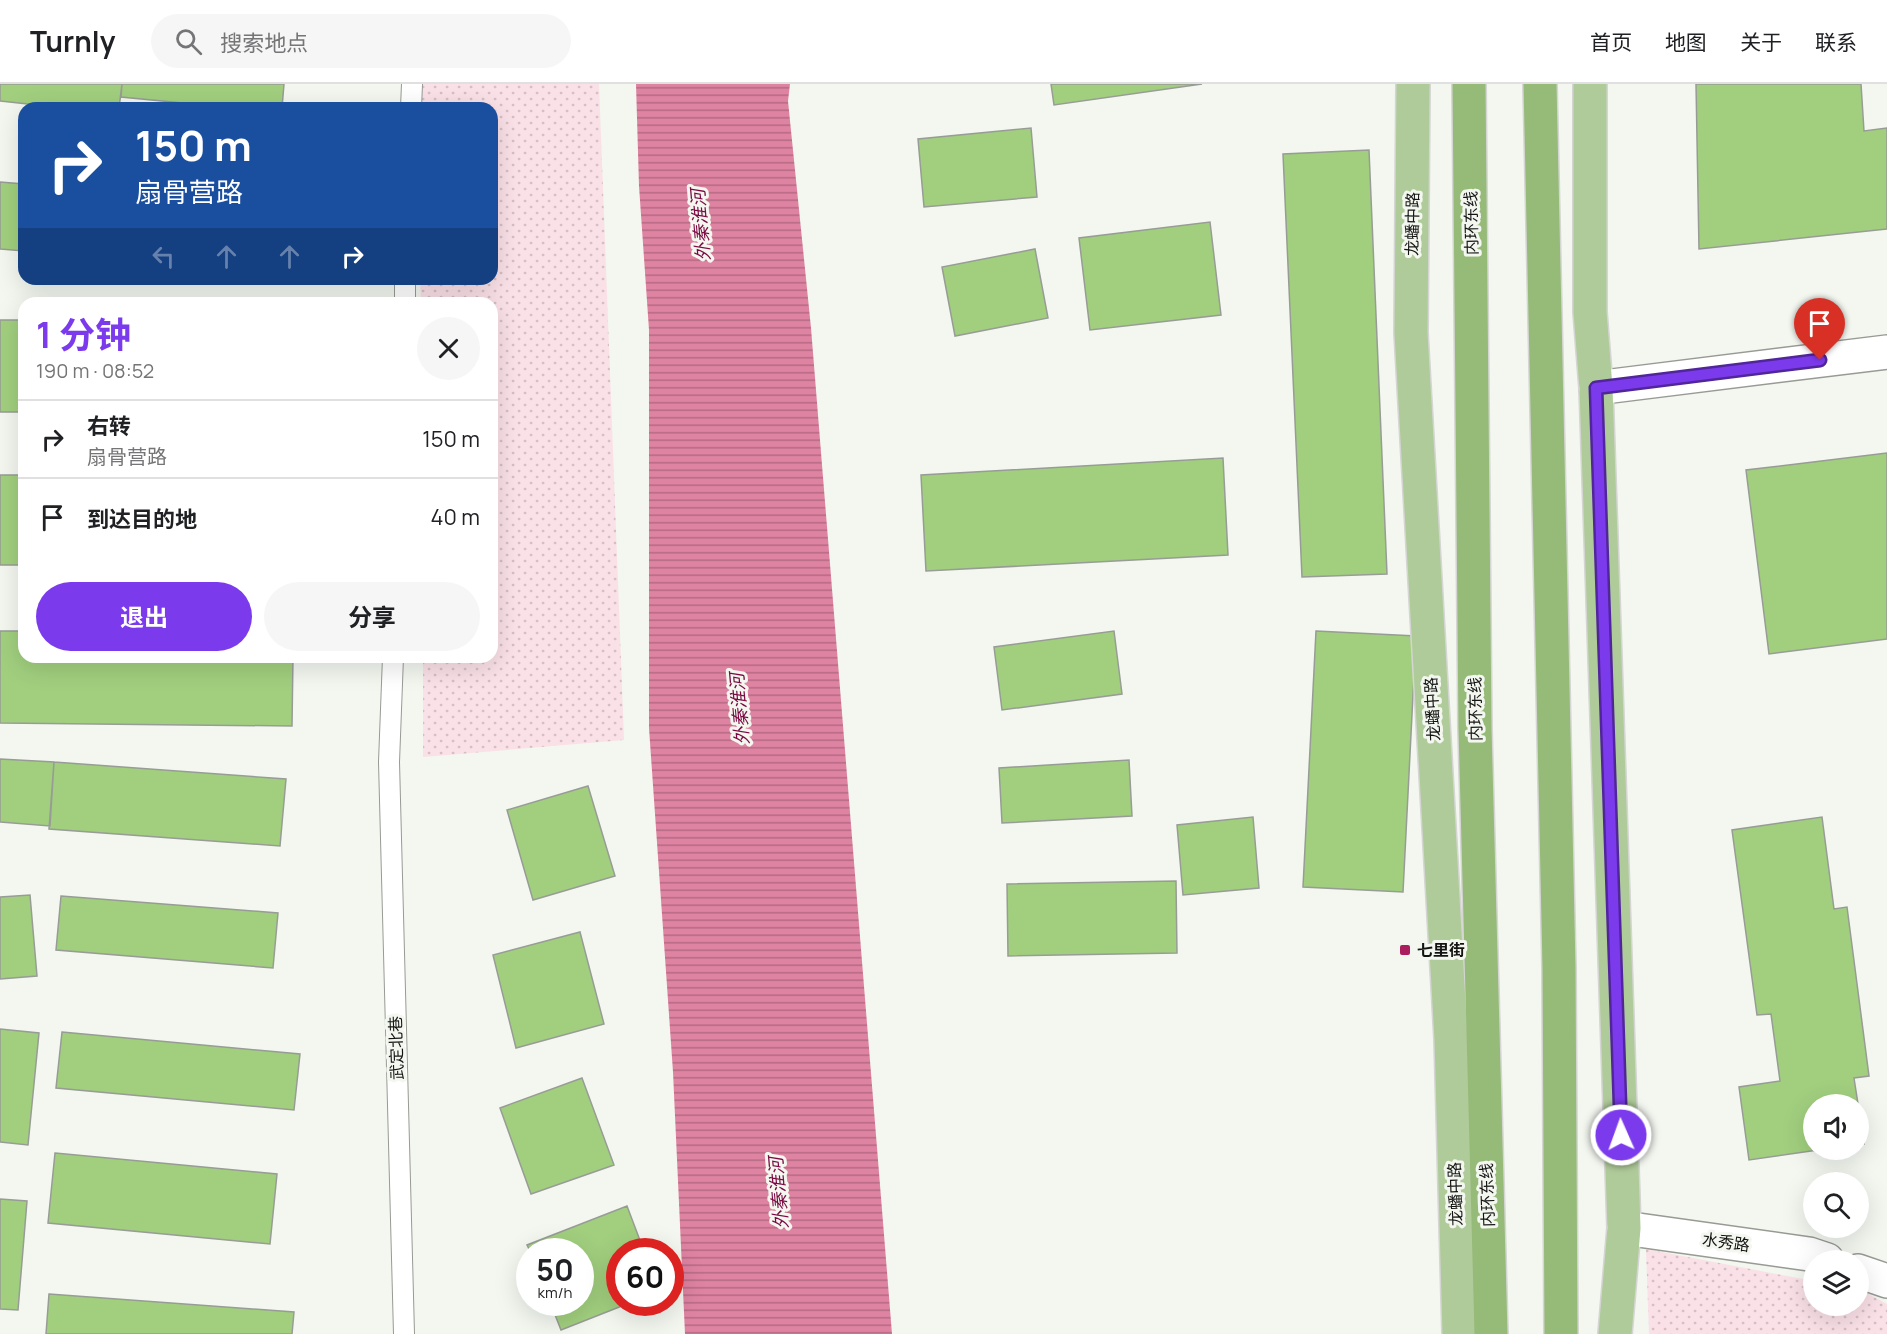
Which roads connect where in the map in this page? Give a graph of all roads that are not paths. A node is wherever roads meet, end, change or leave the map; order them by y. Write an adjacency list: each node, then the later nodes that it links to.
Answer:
1 (412, 84): 6 (lane)
2 (1413, 84): 15 (main road, 龙蟠中路)
3 (1469, 84): 16 (highway, 内环东线)
4 (1540, 84): 17 (highway)
5 (1590, 84): 8 (main road)
6 (411, 102)
7 (1887, 352): 8 (street)
8 (1596, 388): 10 (main road)
9 (393, 663): 14 (lane, 武定北巷)
10 (1624, 1228): 11 (street, 水秀路); 18 (main road)
11 (1803, 1253)
12 (1869, 1275): 13 (street)
13 (1887, 1281)
14 (404, 1334)
15 (1459, 1334)
16 (1491, 1334)
17 (1561, 1334)
18 (1615, 1334)

